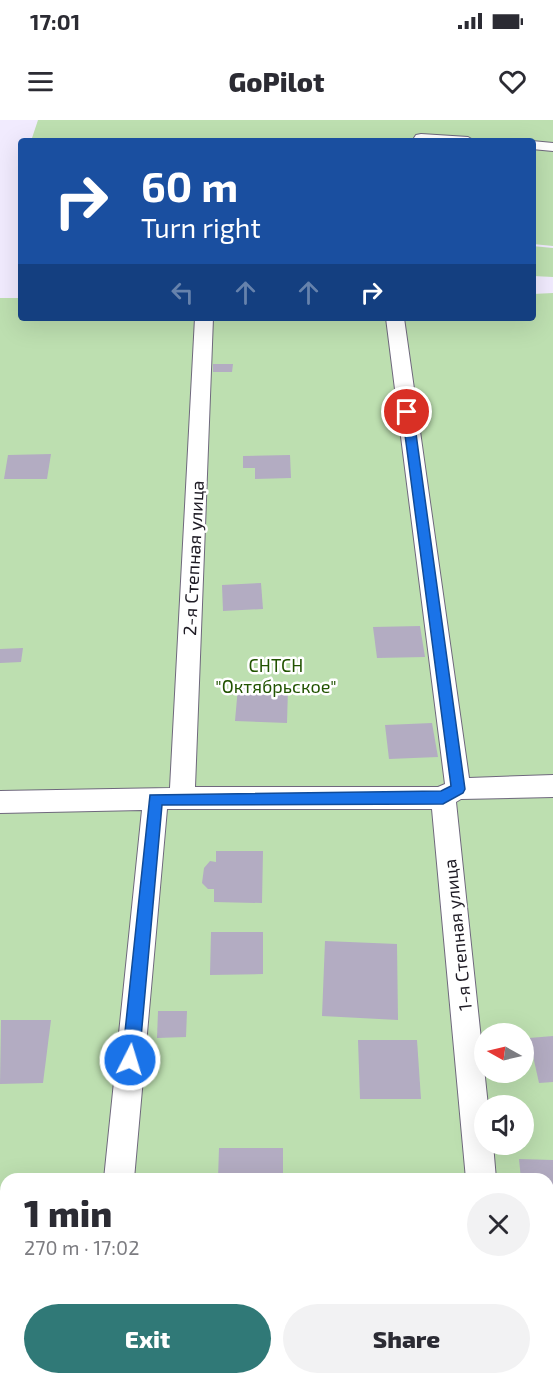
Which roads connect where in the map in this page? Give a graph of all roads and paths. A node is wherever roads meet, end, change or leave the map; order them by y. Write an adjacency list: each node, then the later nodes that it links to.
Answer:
1 (536, 145): 2 (street)
2 (553, 147)
3 (204, 321): 7 (street, 2-я Степная улица)
4 (395, 321): 6 (street, 1-я Степная улица)
5 (553, 786): 6 (street)
6 (451, 793): 7 (street); 10 (street, 1-я Степная улица)
7 (169, 799): 8 (street); 9 (street, 2-я Степная улица)
8 (0, 802)
9 (120, 1173)
10 (481, 1173)

